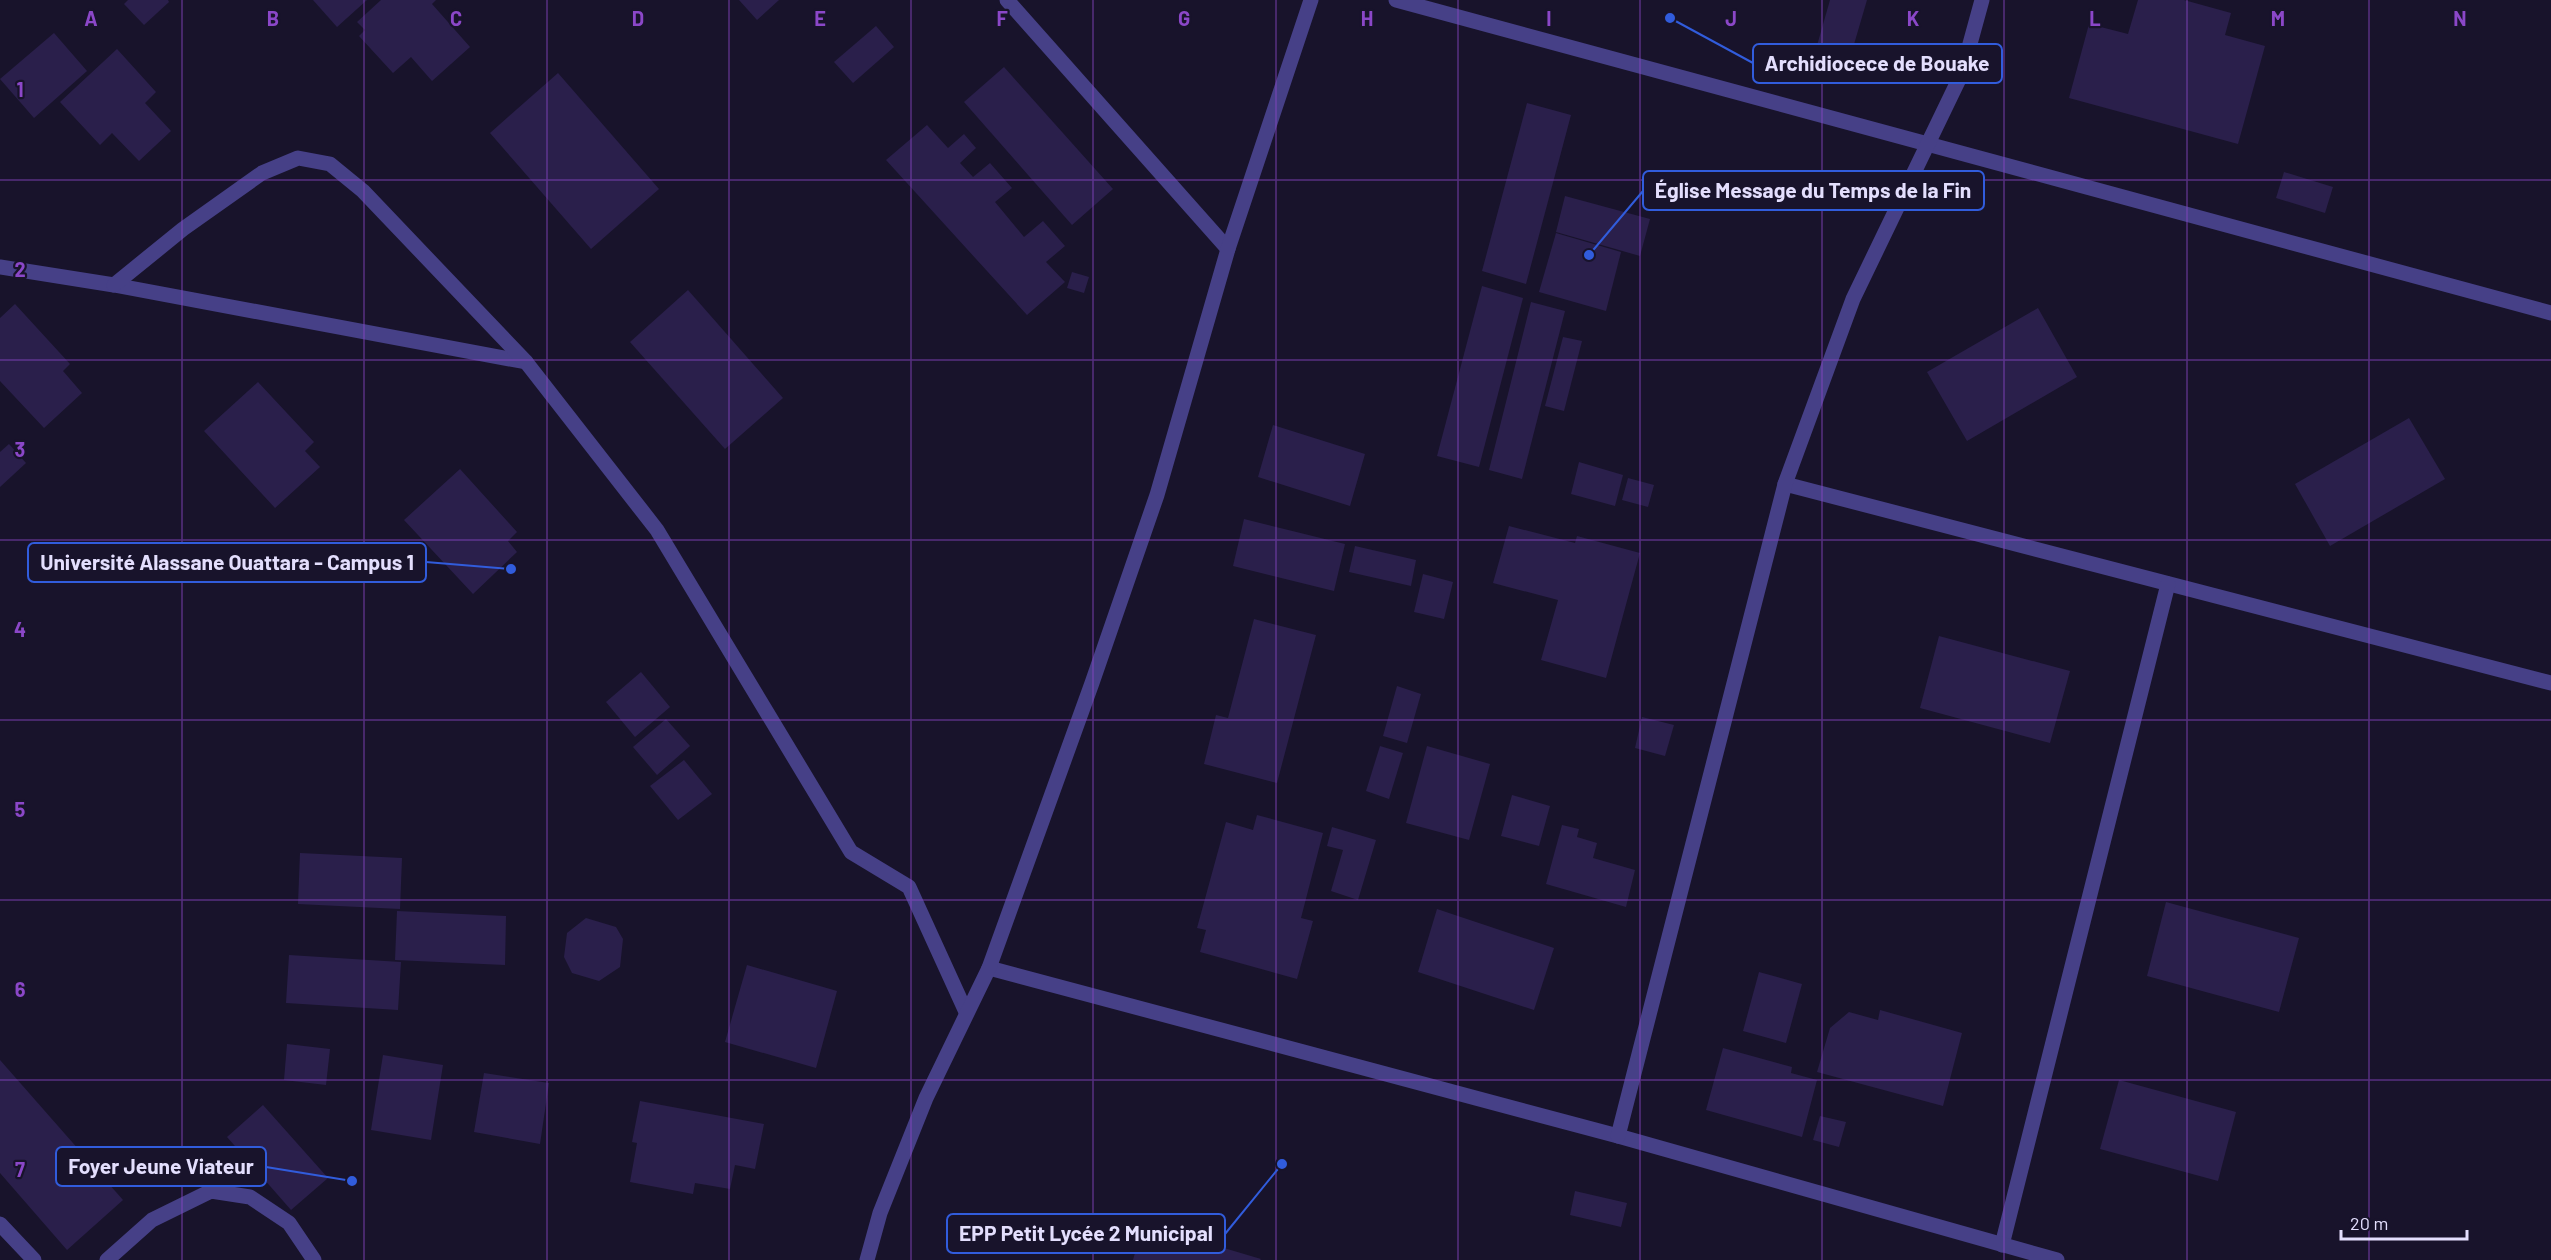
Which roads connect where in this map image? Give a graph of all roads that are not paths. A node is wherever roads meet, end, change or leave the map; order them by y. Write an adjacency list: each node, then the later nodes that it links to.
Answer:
1 (1007, 0): 6 (street)
2 (1311, 0): 6 (street)
3 (1396, 0): 5 (street)
4 (1982, 0): 5 (street)
5 (1928, 143): 9 (street); 11 (street)
6 (1228, 249): 14 (street)
7 (0, 267): 8 (street)
8 (114, 285): 10 (street); 10 (street)
9 (2551, 313)
10 (526, 362): 15 (street)
11 (1785, 484): 12 (street); 16 (street)
12 (2168, 584): 13 (street); 18 (street)
13 (2551, 683)
14 (989, 968): 15 (street); 16 (street)
15 (966, 1012): 22 (street)
16 (1618, 1136): 18 (street)
17 (0, 1224): 19 (street)
18 (2002, 1245): 23 (street)
19 (34, 1260)
20 (107, 1260): 21 (street)
21 (314, 1260)
22 (867, 1260)
23 (2057, 1260)

